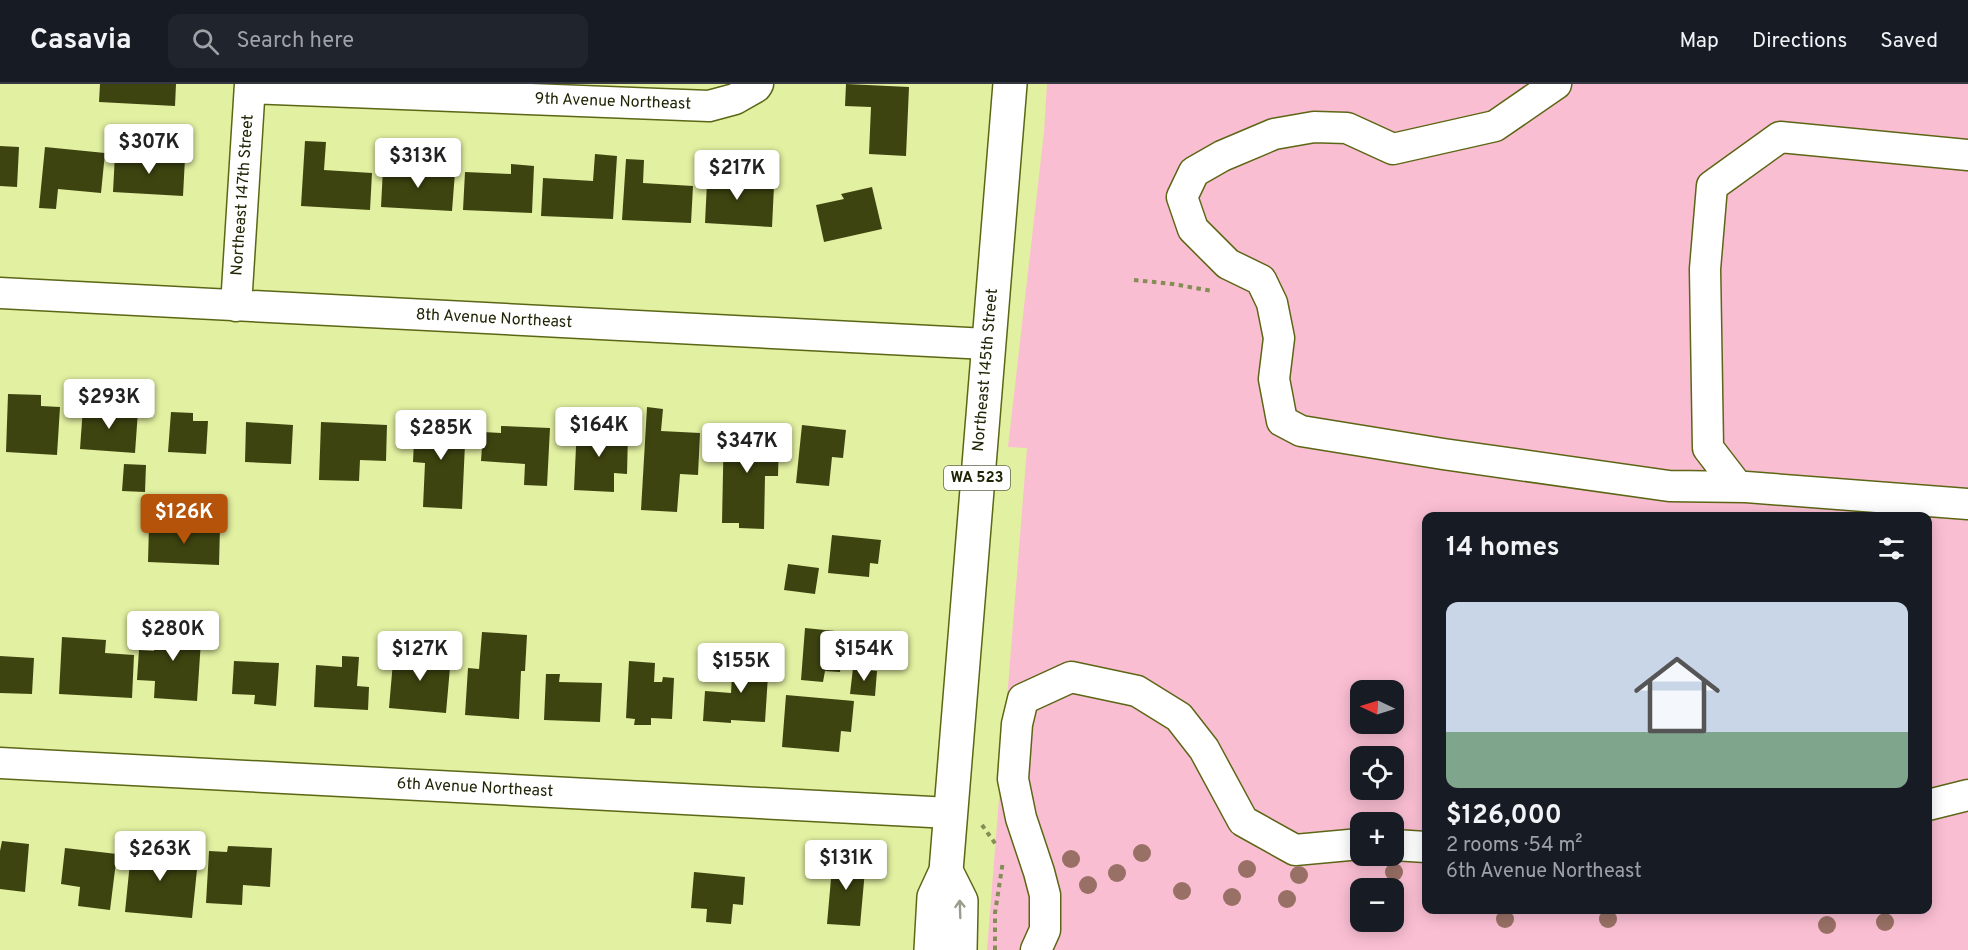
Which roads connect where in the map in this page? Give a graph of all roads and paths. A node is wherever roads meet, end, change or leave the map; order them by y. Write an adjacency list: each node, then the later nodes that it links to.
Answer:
1 (1010, 84): 10 (main road, Northeast 145th Street / WA 523)
2 (1556, 84): 11 (street)
3 (250, 86): 4 (street, 9th Avenue Northeast); 9 (street, Northeast 147th Street)
4 (757, 86)
5 (1968, 155): 11 (street)
6 (1134, 280): 7 (path)
7 (1217, 292)
8 (0, 293): 9 (street, 8th Avenue Northeast)
9 (236, 306): 10 (street, 8th Avenue Northeast)
10 (987, 345): 16 (main road, Northeast 145th Street / WA 523)
11 (1738, 487): 12 (street)
12 (1968, 504)
13 (0, 763): 16 (street, 6th Avenue Northeast)
14 (1968, 795): 15 (street)
15 (1932, 804)
16 (950, 813): 23 (main road, Northeast 145th Street / WA 523)
17 (982, 825): 20 (path)
18 (1350, 845): 27 (street)
19 (1404, 846): 21 (street)
20 (998, 847)
21 (1422, 847)
22 (1004, 854): 26 (path)
23 (946, 872): 24 (main road, Northeast 145th Street); 25 (main road, one-way to 23)
24 (931, 950)
25 (960, 950)
26 (995, 950)
27 (1035, 950)

